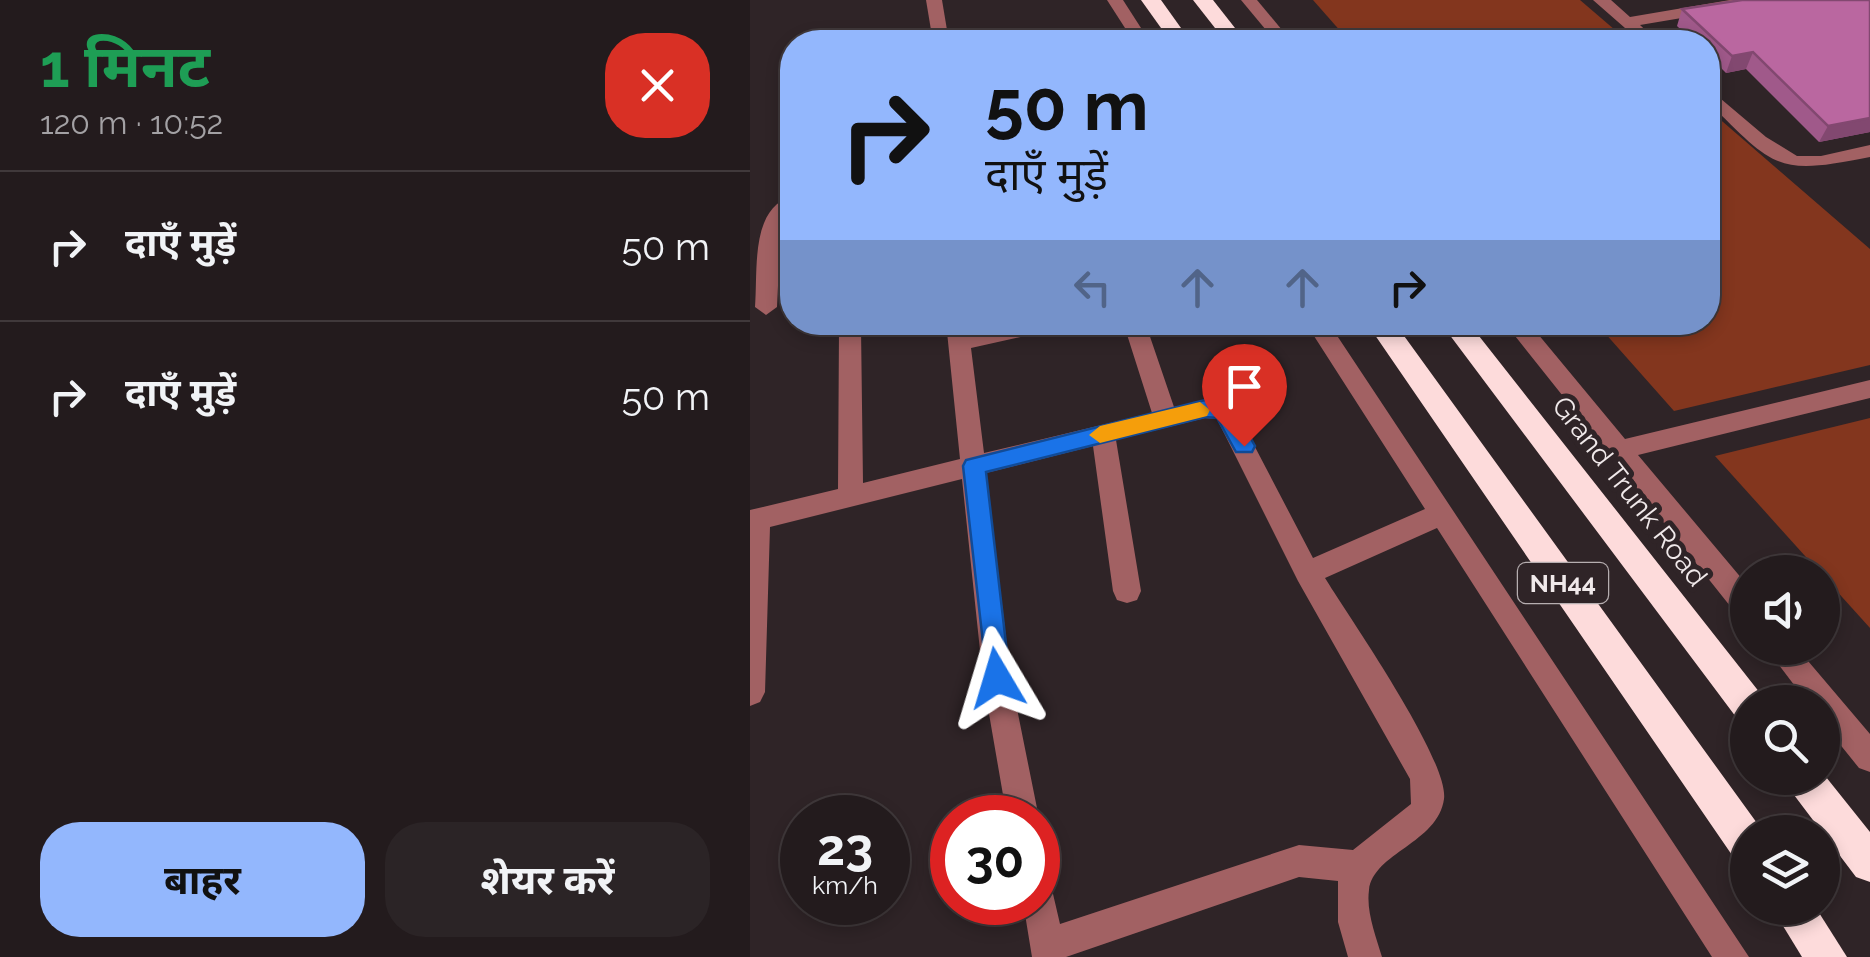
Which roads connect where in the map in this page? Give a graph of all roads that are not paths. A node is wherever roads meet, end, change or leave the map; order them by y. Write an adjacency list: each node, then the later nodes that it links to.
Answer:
1 (934, 0): 9 (street)
2 (1115, 0): 10 (street)
3 (1151, 0): 11 (highway)
4 (1204, 0): 12 (highway)
5 (1249, 0): 13 (street)
6 (1601, 0): 8 (street)
7 (1758, 0): 8 (street)
8 (1627, 22): 14 (street)
9 (939, 30)
10 (1134, 30)
11 (1172, 30)
12 (1227, 30)
13 (1274, 30)
14 (1636, 30)
15 (1720, 104): 16 (street)
16 (1870, 150)
17 (780, 210): 18 (street)
18 (766, 307)
19 (850, 335): 31 (street)
20 (958, 335): 30 (street)
21 (1138, 335): 27 (street)
22 (1324, 335): 32 (street)
23 (1388, 335): 43 (highway, NH44)
24 (1462, 335): 38 (highway, Grand Trunk Road / NH44)
25 (1526, 335): 29 (street)
26 (1870, 388): 29 (street)
27 (1166, 418): 28 (street); 34 (street)
28 (1103, 434): 30 (street); 36 (street)
29 (1619, 450): 35 (street)
30 (974, 466): 31 (street); 41 (street)
31 (851, 499): 33 (street)
32 (1441, 514): 34 (street); 50 (street)
33 (754, 521): 39 (street)
34 (1308, 573): 45 (street)
35 (1730, 585)
36 (1127, 591)
37 (1794, 665): 40 (street)
38 (1733, 685)
39 (750, 692)
40 (1870, 757)
41 (1019, 795)
42 (1817, 795): 44 (highway)
43 (1730, 819)
44 (1870, 863)
45 (1358, 866): 48 (street); 49 (street)
46 (1043, 925): 48 (street)
47 (1804, 925): 51 (highway)
48 (1048, 951)
49 (1365, 957)
50 (1732, 957)
51 (1827, 957)

